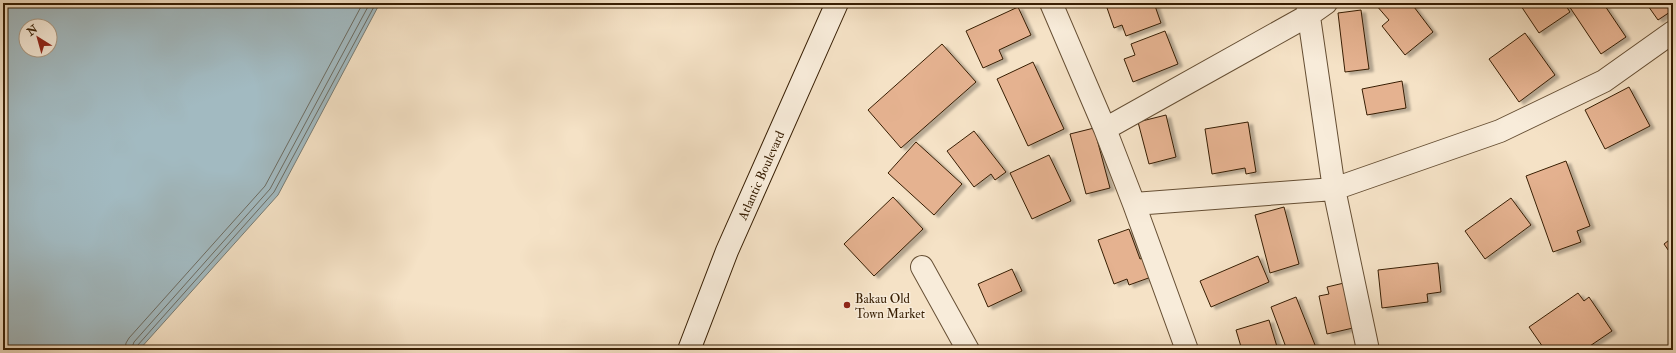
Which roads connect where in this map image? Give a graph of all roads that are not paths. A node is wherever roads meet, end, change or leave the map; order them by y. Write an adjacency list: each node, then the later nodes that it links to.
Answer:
1 (836, 3): 9 (street, Atlantic Boulevard)
2 (1051, 3): 5 (street)
3 (1314, 7): 5 (street); 6 (street)
4 (1673, 32): 6 (street)
5 (1106, 129): 7 (street)
6 (1334, 189): 7 (street); 12 (street)
7 (1134, 204): 11 (street)
8 (922, 267): 10 (street)
9 (688, 350)
10 (968, 350)
11 (1187, 350)
12 (1368, 350)

